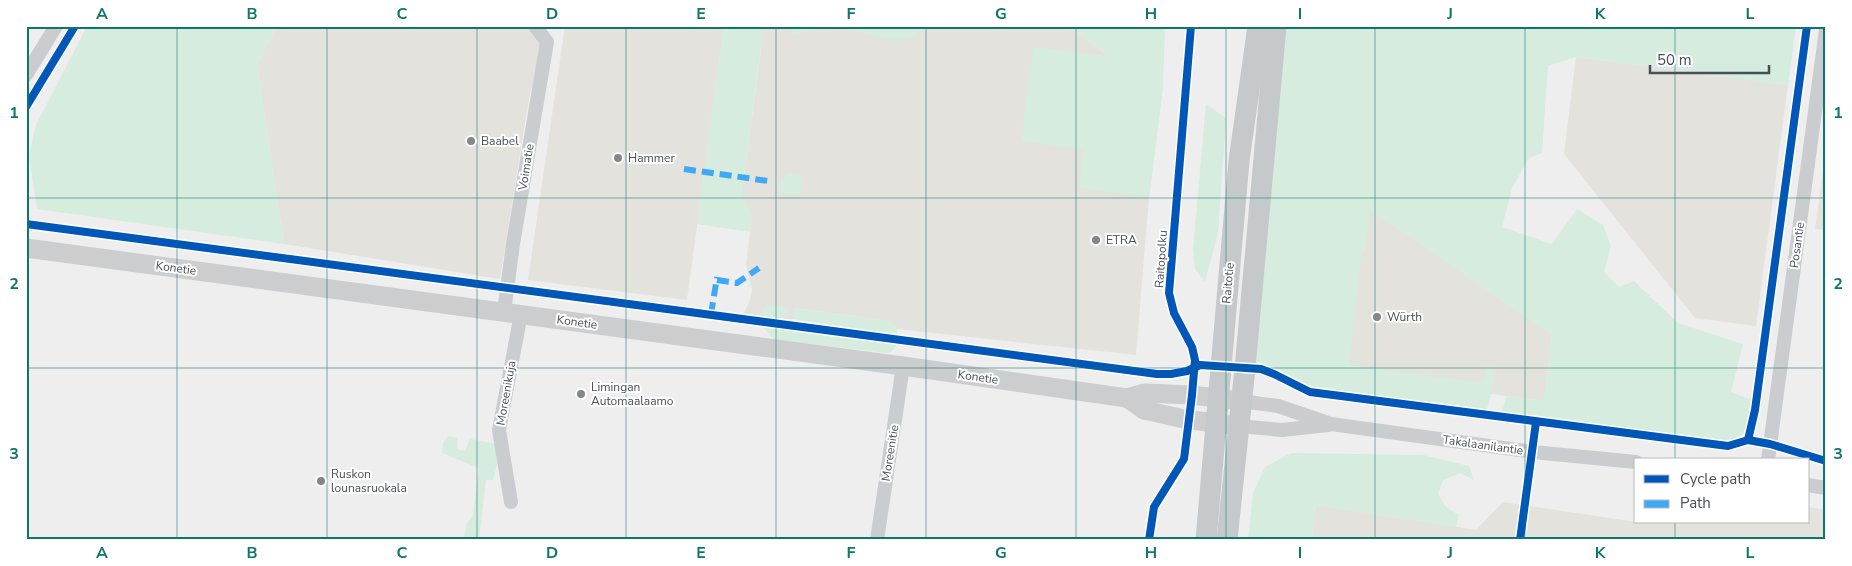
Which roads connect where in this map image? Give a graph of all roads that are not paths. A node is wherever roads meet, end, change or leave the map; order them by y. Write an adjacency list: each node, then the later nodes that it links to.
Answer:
1 (56, 26): 6 (street)
2 (535, 26): 8 (street, Voimatie)
3 (1258, 26): 11 (main road, Raitotie)
4 (1276, 26): 12 (main road, Raitotie)
5 (1826, 30): 16 (street, Posantie)
6 (26, 75)
7 (26, 248): 8 (street, Konetie)
8 (512, 313): 9 (street, Konetie); 20 (street, Moreenikuja)
9 (903, 366): 10 (street, Konetie); 21 (street, Moreenitie)
10 (1127, 398): 11 (street, Konetie); 13 (street, Konetie)
11 (1218, 398): 12 (street, Konetie); 13 (main road, Raitotie)
12 (1241, 402): 14 (street, Takalaanilantie); 15 (main road, Raitotie)
13 (1216, 423): 15 (street, Konetie); 22 (main road, Raitotie)
14 (1331, 424): 15 (street, Takalaanilantie); 17 (street, Takalaanilantie)
15 (1238, 426): 23 (main road, Raitotie)
16 (1768, 458)
17 (1634, 462)
18 (1810, 485): 19 (street)
19 (1826, 488)
20 (511, 502)
21 (877, 540)
22 (1206, 540)
23 (1227, 540)

